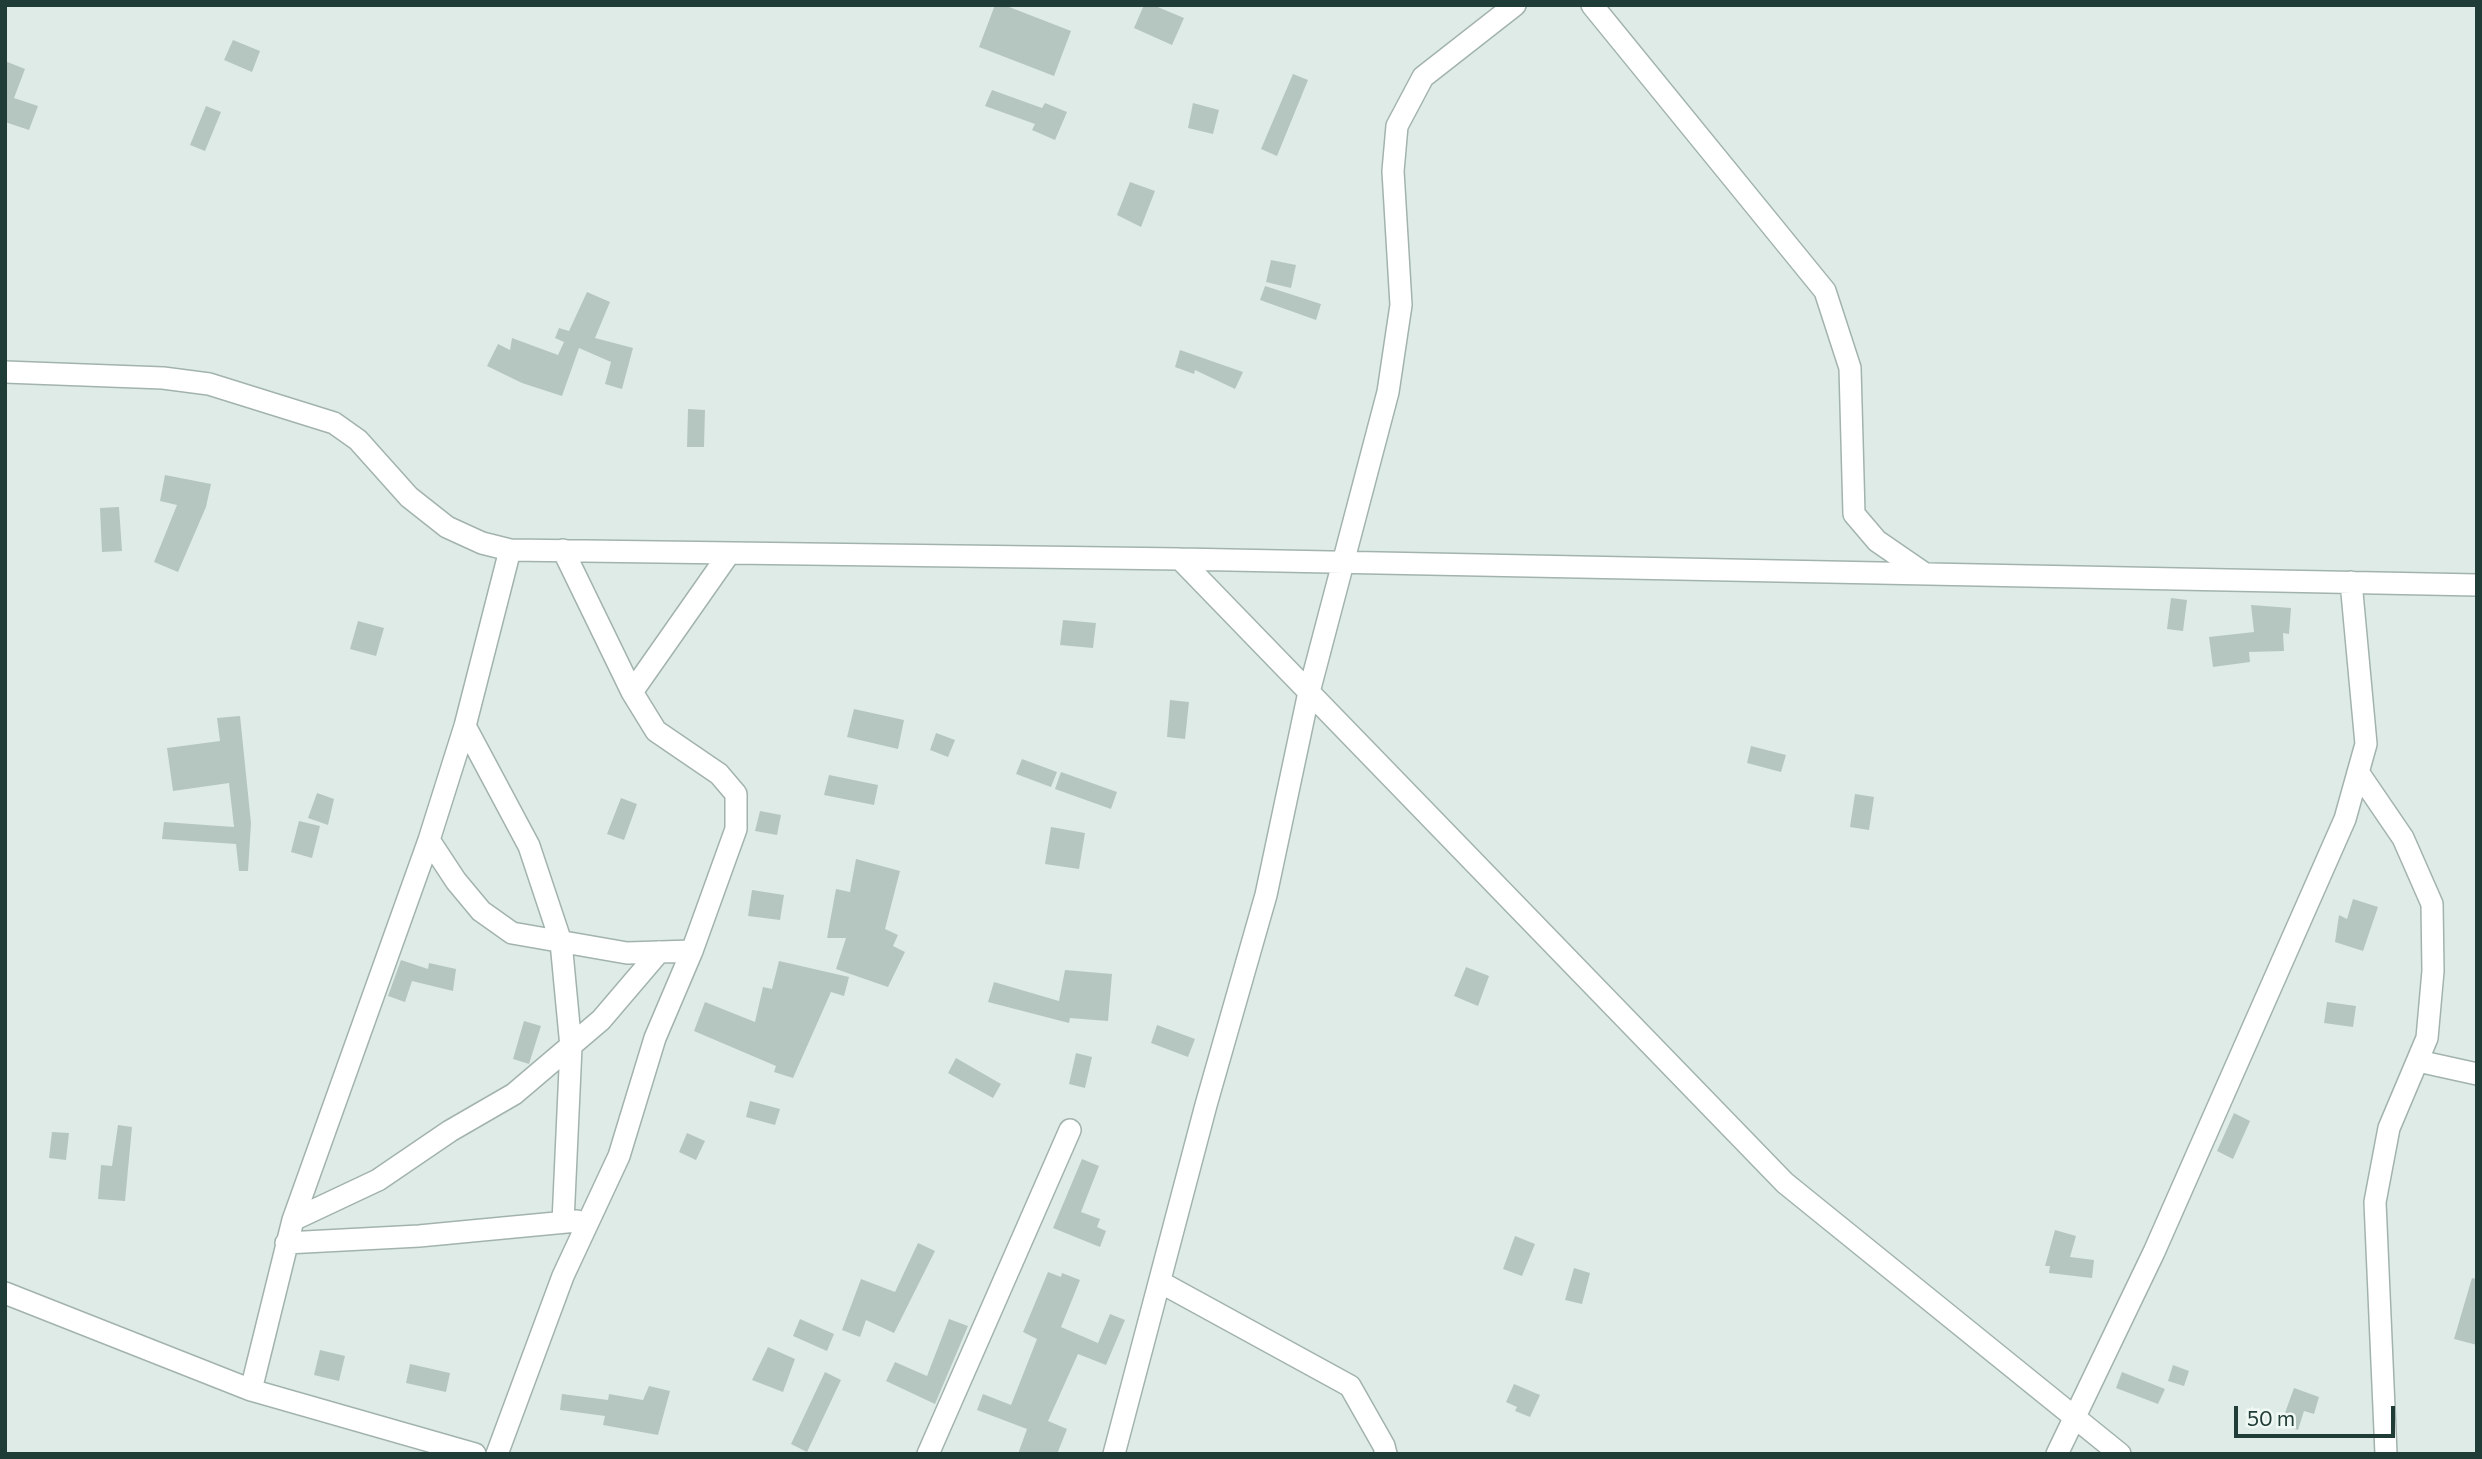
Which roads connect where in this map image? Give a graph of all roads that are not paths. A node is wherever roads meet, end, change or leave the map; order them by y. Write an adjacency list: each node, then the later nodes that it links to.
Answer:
1 (1515, 5): 8 (street)
2 (1592, 5): 9 (street)
3 (5, 372): 4 (street)
4 (510, 550): 5 (street); 14 (street)
5 (563, 551): 6 (street); 12 (street)
6 (728, 555): 7 (street); 12 (street)
7 (1180, 559): 8 (street); 13 (street)
8 (1342, 562): 9 (street); 13 (street)
9 (1926, 574): 10 (street)
10 (2351, 582): 11 (street); 15 (street)
11 (2477, 585)
12 (632, 692): 18 (street)
13 (1309, 692): 28 (street); 31 (street)
14 (465, 726): 16 (street); 17 (street)
15 (2358, 772): 21 (street); 31 (street)
16 (429, 839): 17 (street); 24 (street)
17 (561, 942): 19 (street); 20 (street)
18 (692, 951): 19 (street); 25 (street)
19 (659, 952): 20 (street)
20 (571, 1047): 24 (street); 26 (street)
21 (2418, 1060): 22 (street); 40 (street)
22 (2477, 1074)
23 (1070, 1130): 35 (street)
24 (293, 1220): 27 (street)
25 (589, 1220): 26 (street); 34 (street)
26 (564, 1222): 27 (street)
27 (286, 1242): 30 (street)
28 (1160, 1282): 36 (street); 37 (street)
29 (5, 1293): 30 (street)
30 (251, 1390): 32 (street)
31 (2073, 1416): 38 (street); 39 (street)
32 (445, 1449): 33 (street)
33 (475, 1454)
34 (497, 1454)
35 (928, 1454)
36 (1114, 1454)
37 (1386, 1454)
38 (2057, 1454)
39 (2120, 1454)
40 (2386, 1454)

